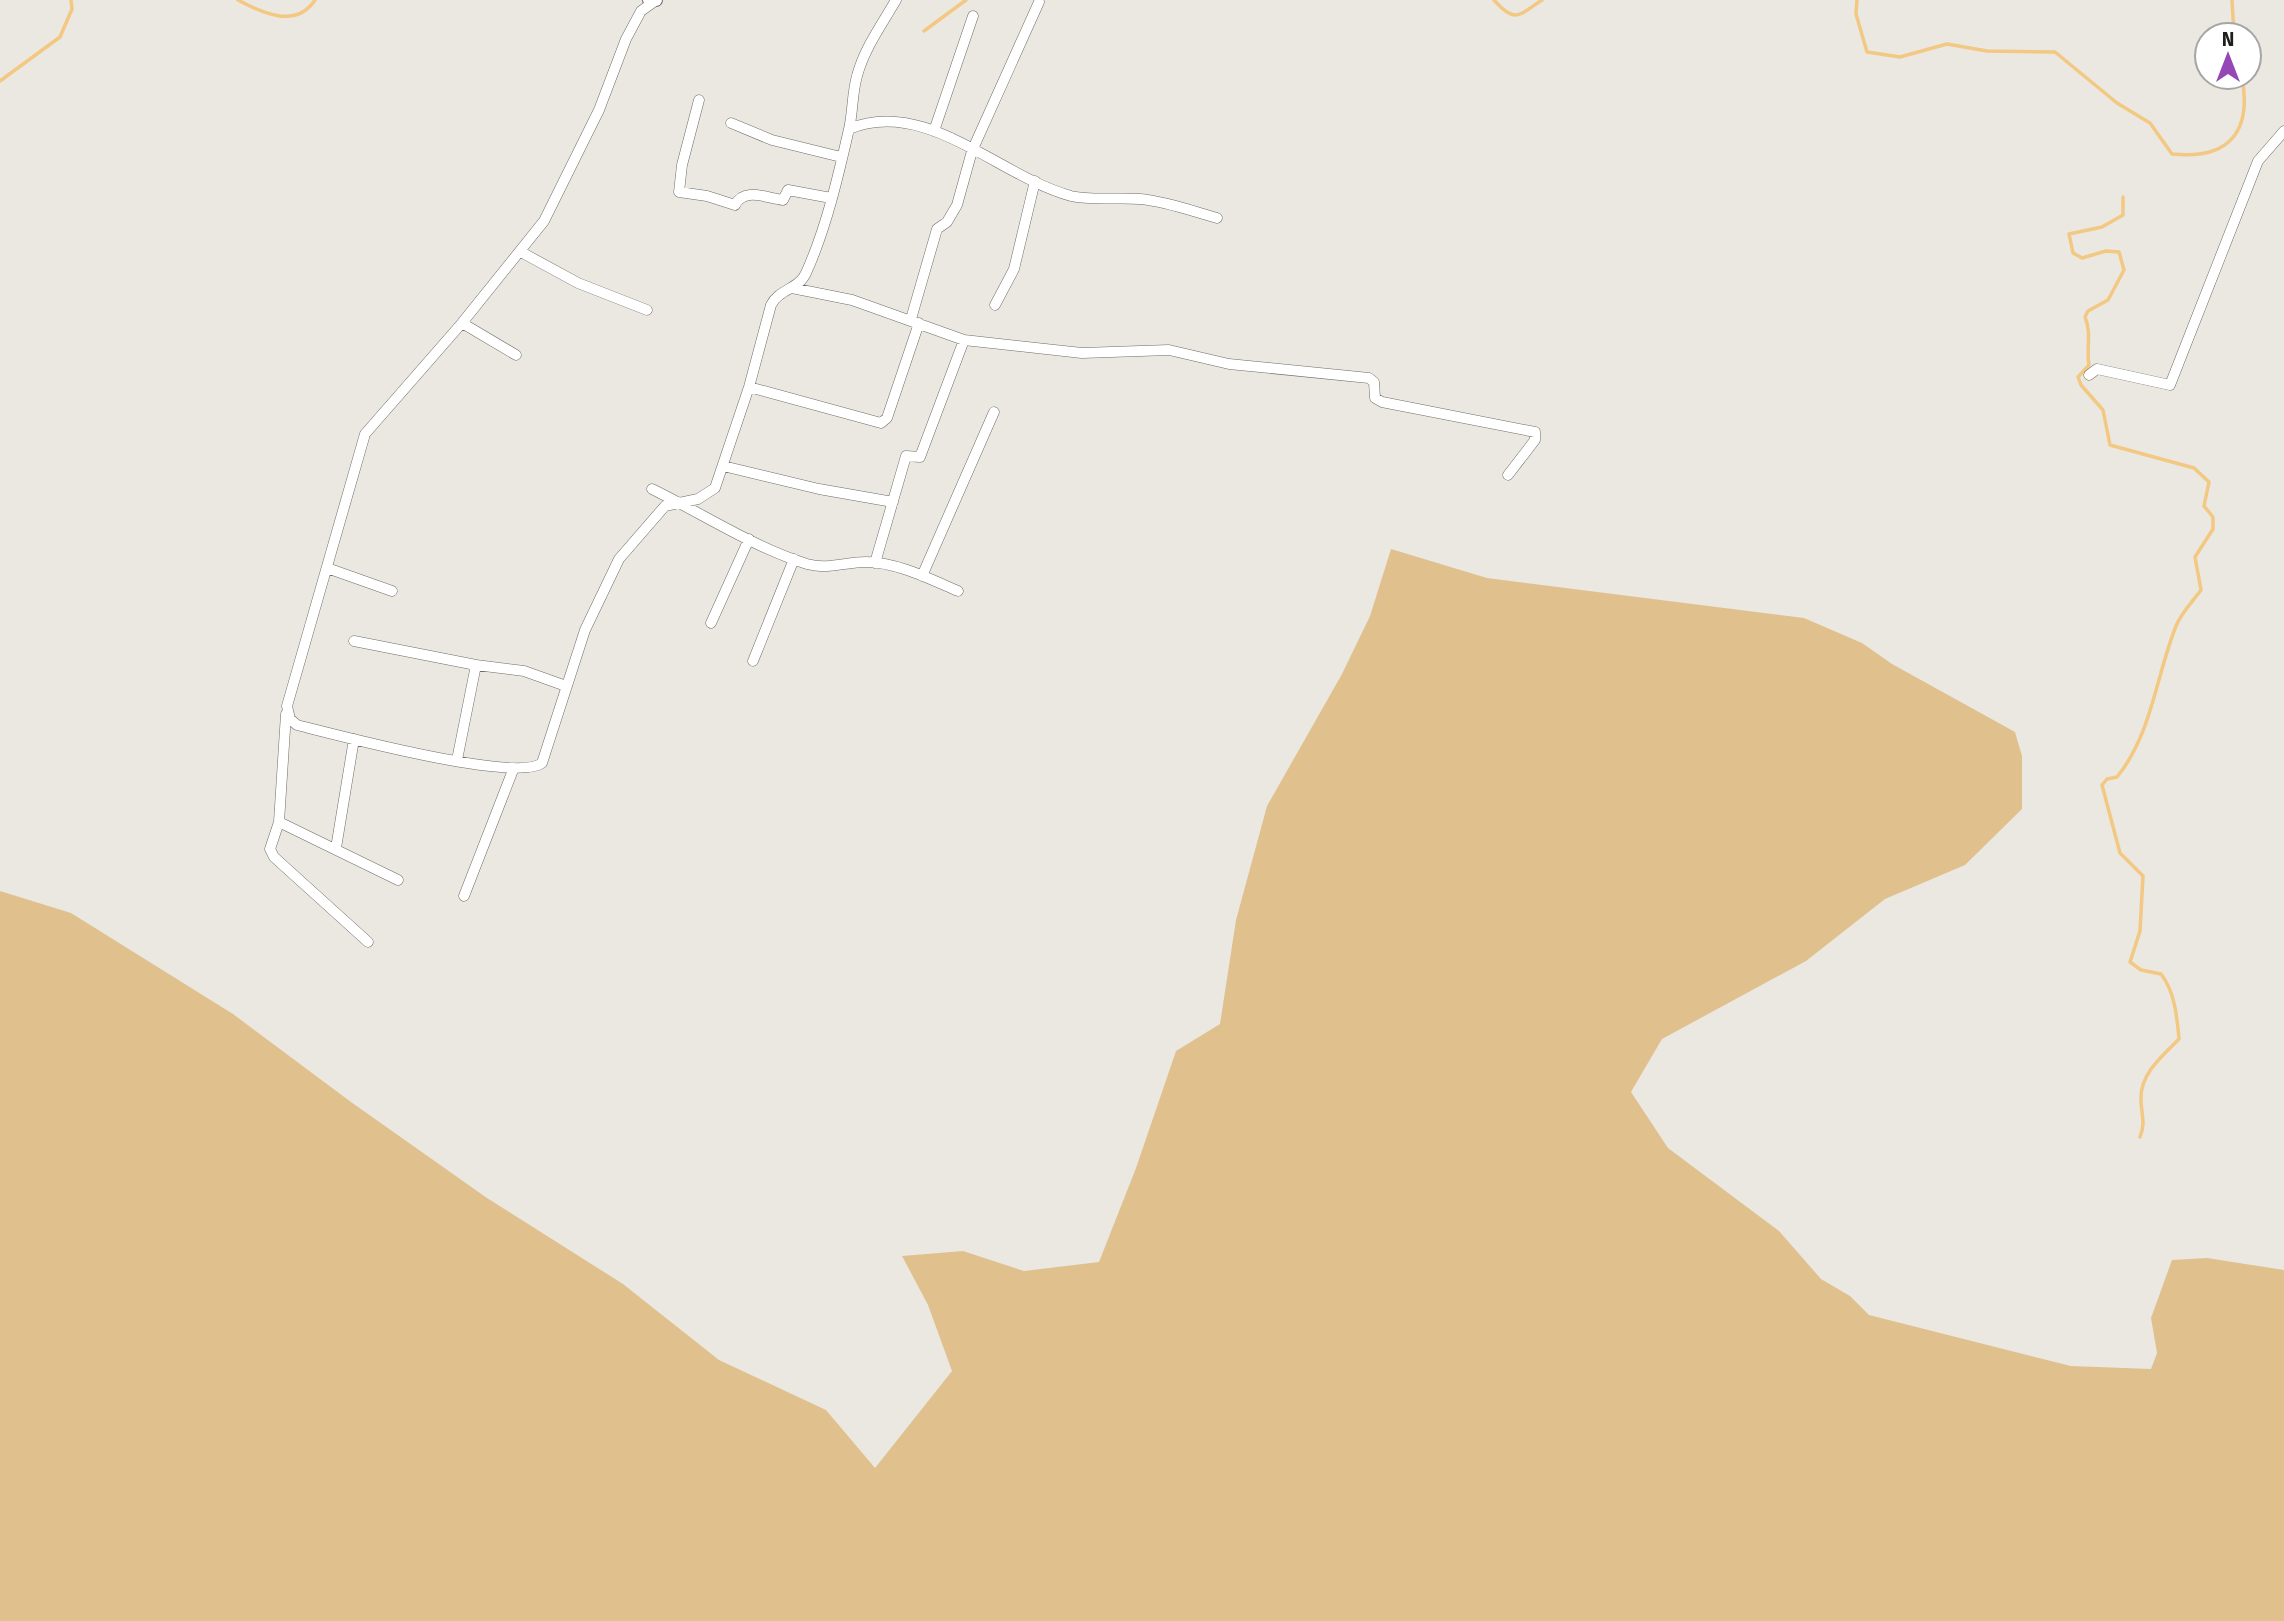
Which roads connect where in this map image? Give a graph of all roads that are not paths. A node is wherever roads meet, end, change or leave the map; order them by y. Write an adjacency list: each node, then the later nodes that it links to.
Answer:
1 (653, 0): 15 (street)
2 (896, 0): 7 (street)
3 (1039, 2): 10 (street)
4 (972, 16): 8 (street)
5 (699, 100): 13 (street)
6 (732, 123): 11 (street)
7 (849, 129): 8 (street); 11 (street)
8 (934, 131): 10 (street)
9 (2284, 131): 23 (street)
10 (972, 151): 12 (street); 19 (street)
11 (841, 157): 13 (street)
12 (1035, 181): 14 (street); 17 (street)
13 (831, 198): 16 (street)
14 (1217, 218)
15 (521, 252): 18 (street); 20 (street)
16 (792, 288): 19 (street); 24 (street)
17 (995, 305)
18 (647, 310)
19 (915, 321): 21 (street); 24 (street)
20 (462, 323): 22 (street); 34 (street)
21 (964, 340): 27 (street); 30 (street)
22 (516, 355)
23 (2089, 375)
24 (749, 387): 26 (street)
25 (994, 412): 35 (street)
26 (723, 466): 29 (street); 30 (street)
27 (1508, 475)
28 (652, 489): 29 (street)
29 (681, 502): 31 (street); 42 (street)
30 (893, 502): 33 (street)
31 (749, 539): 32 (street); 38 (street)
32 (794, 559): 33 (street); 40 (street)
33 (875, 563): 35 (street)
34 (327, 568): 36 (street); 43 (street)
35 (922, 576): 37 (street)
36 (392, 591)
37 (958, 591)
38 (711, 623)
39 (354, 641): 41 (street)
40 (753, 661)
41 (476, 665): 42 (street); 45 (street)
42 (566, 686): 46 (street)
43 (287, 706): 44 (street); 47 (street)
44 (354, 739): 45 (street); 48 (street)
45 (457, 760): 46 (street)
46 (513, 770): 50 (street)
47 (279, 822): 48 (street); 51 (street)
48 (336, 848): 49 (street)
49 (398, 880)
50 (464, 896)
51 (368, 942)

